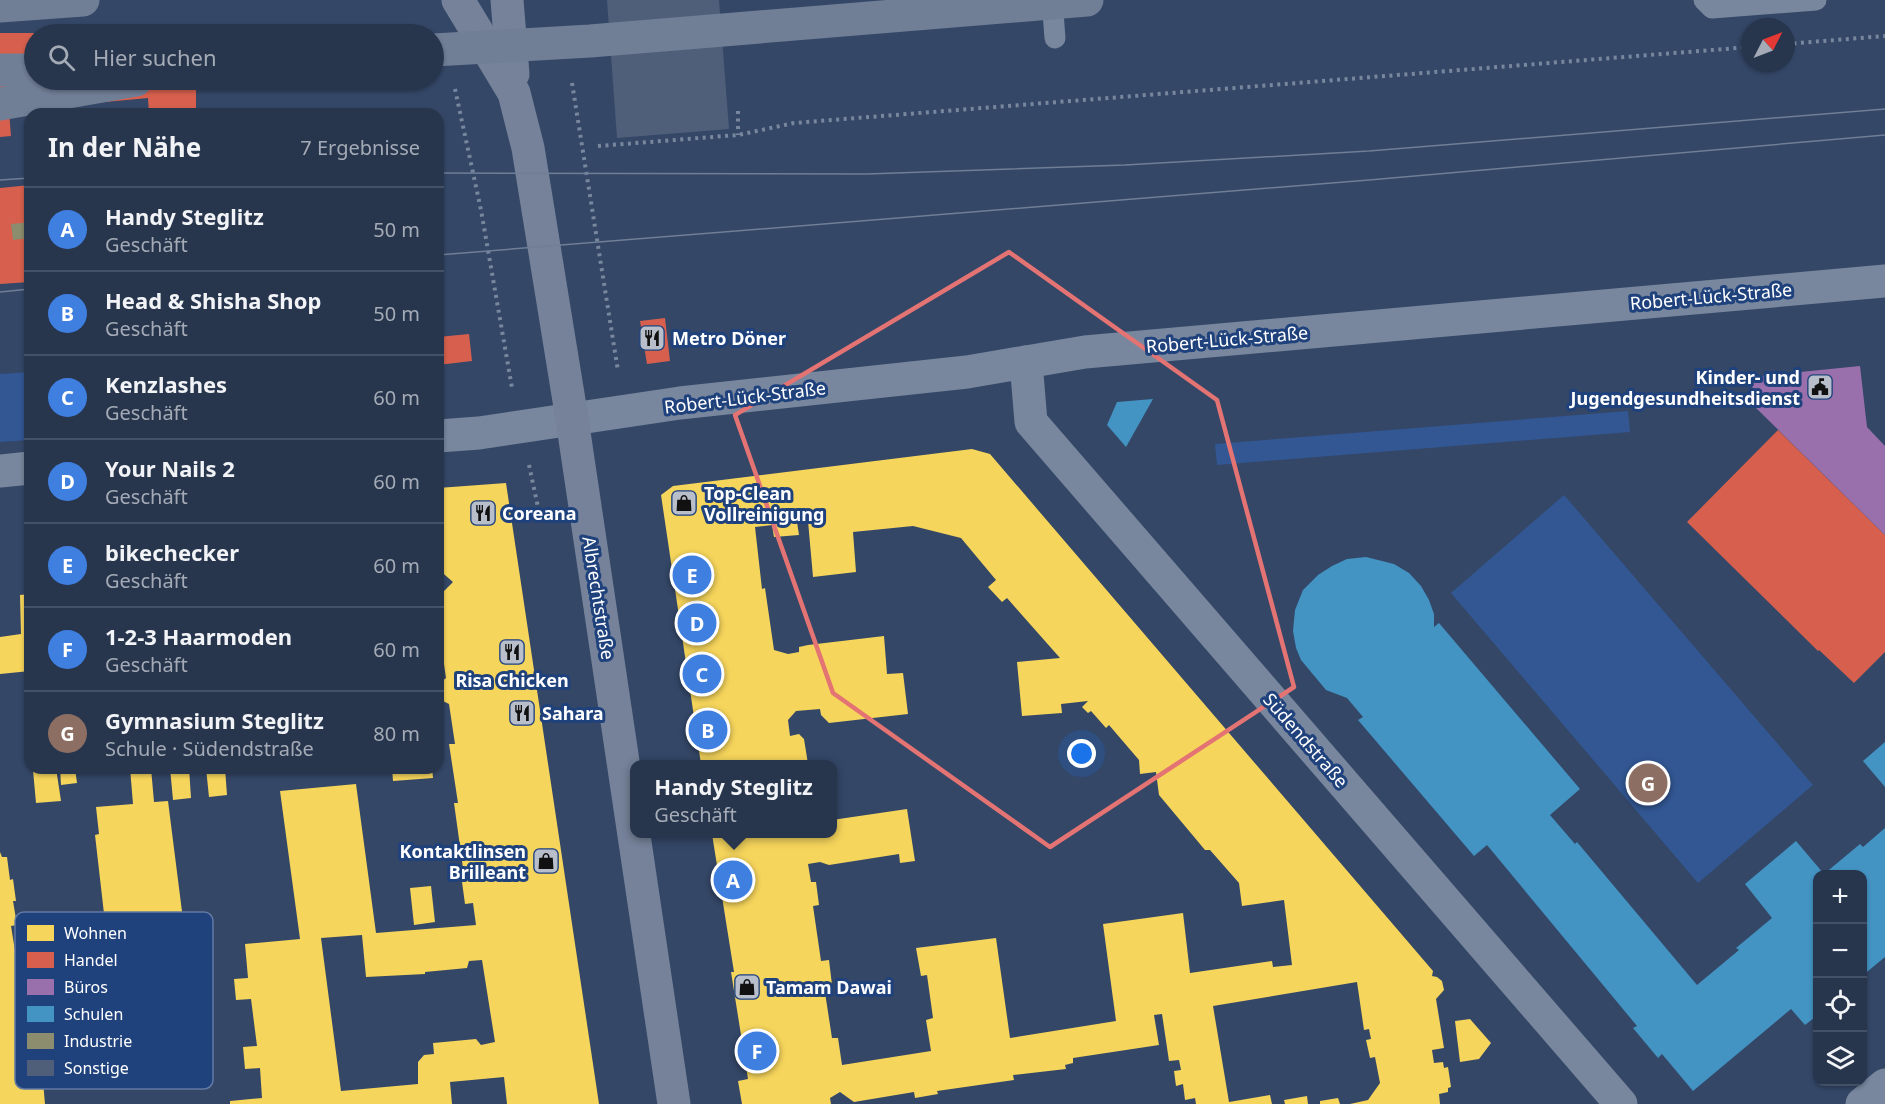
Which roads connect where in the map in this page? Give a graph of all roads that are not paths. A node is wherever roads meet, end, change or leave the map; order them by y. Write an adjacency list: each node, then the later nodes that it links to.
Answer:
1 (83, 0): 8 (highway)
2 (458, 0): 14 (main road, Albrechtstraße)
3 (507, 0): 14 (main road, Albrechtstraße)
4 (1052, 0): 9 (lane)
5 (1088, 0): 10 (highway, bridge)
6 (1704, 0): 7 (lane)
7 (1816, 0)
8 (0, 6)
9 (1055, 38)
10 (444, 49)
11 (24, 69): 12 (highway)
12 (0, 70)
13 (79, 90): 15 (highway)
14 (514, 93): 18 (main road, Albrechtstraße)
15 (0, 104)
16 (1885, 281): 17 (street, Robert-Lück-Straße)
17 (1026, 362): 18 (street, Robert-Lück-Straße); 26 (street, Südendstraße)
18 (572, 419): 19 (street, Robert-Lück-Straße); 22 (main road, Albrechtstraße)
19 (444, 436)
20 (24, 469): 21 (street)
21 (0, 471)
22 (630, 809)
23 (634, 838): 25 (main road, Albrechtstraße)
24 (1885, 1085): 27 (street)
25 (674, 1104)
26 (1621, 1104)
27 (1862, 1104)

